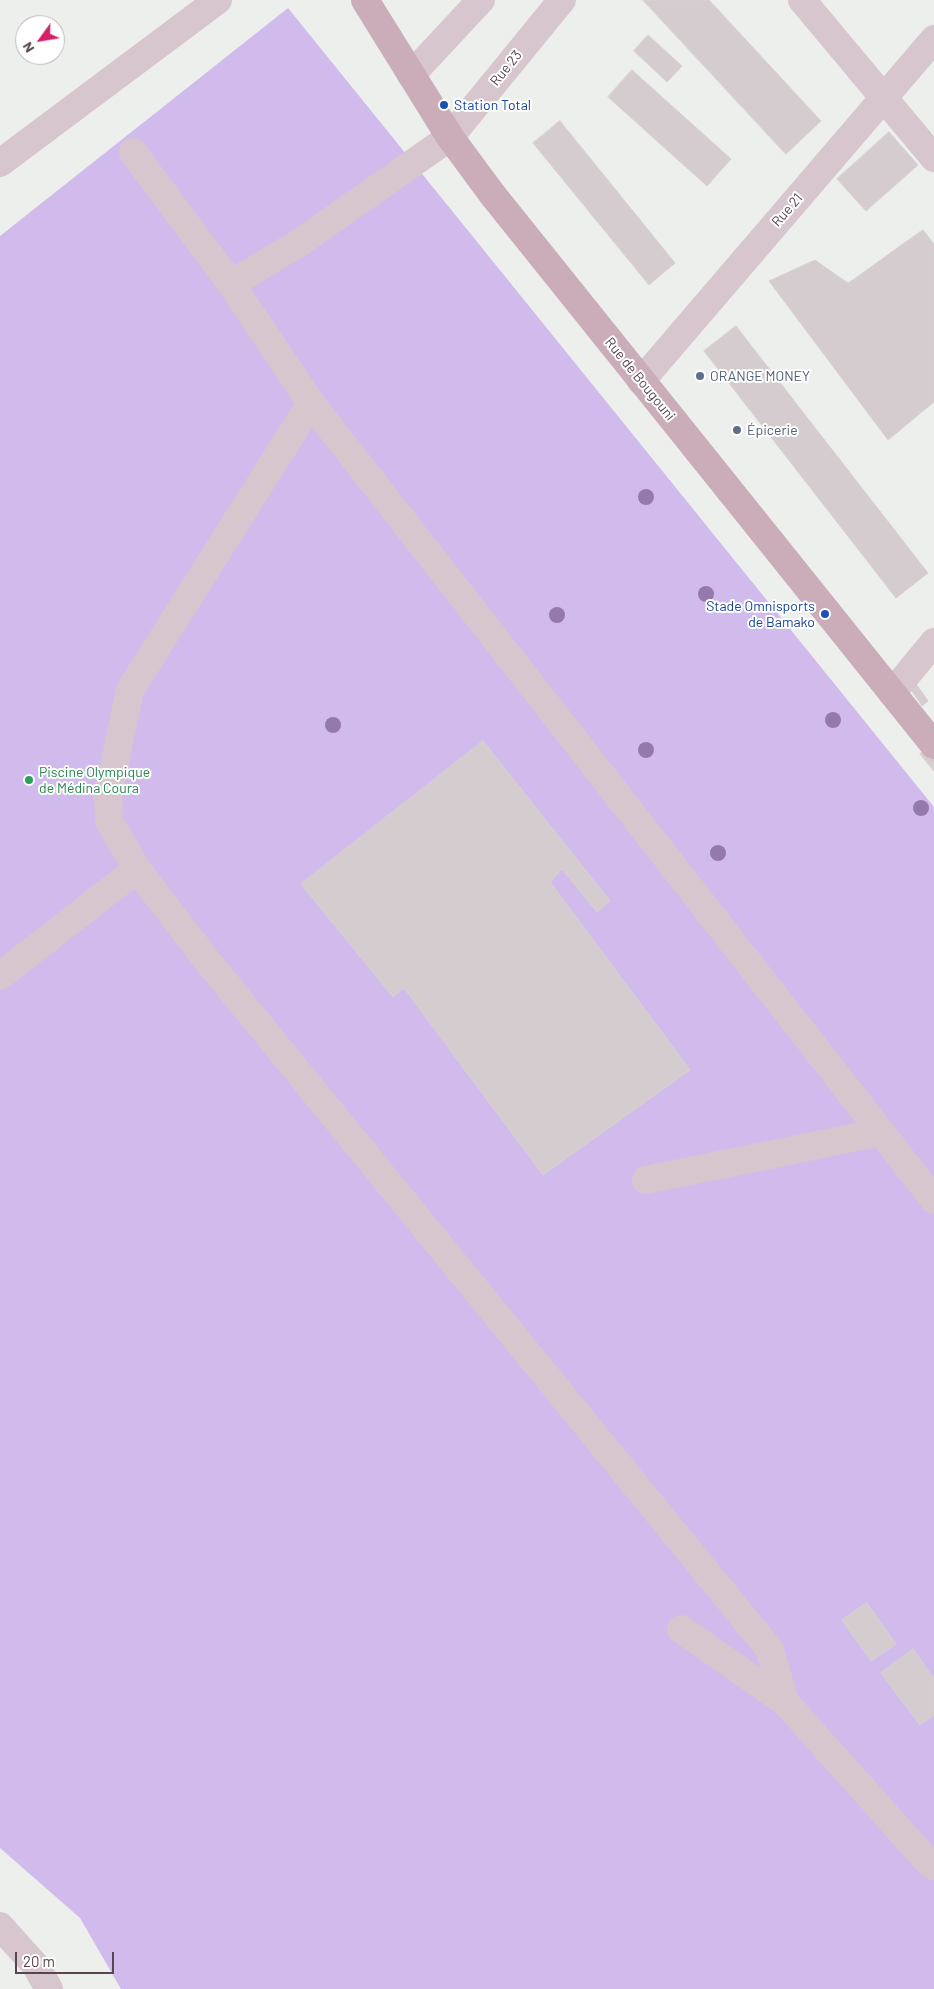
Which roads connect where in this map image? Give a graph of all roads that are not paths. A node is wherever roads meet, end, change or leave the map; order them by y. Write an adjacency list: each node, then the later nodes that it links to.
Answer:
1 (218, 0): 12 (street)
2 (481, 0): 7 (street)
3 (562, 0): 9 (street, Rue 23)
4 (802, 0): 8 (street)
5 (369, 2): 7 (main road, Rue de Bougouni)
6 (934, 39): 8 (street, Rue 21)
7 (412, 75): 9 (main road, Rue de Bougouni)
8 (883, 98): 11 (street); 14 (street, Rue 21)
9 (450, 137): 13 (street, Rue 23); 14 (main road, Rue de Bougouni)
10 (133, 152): 13 (street)
11 (934, 158)
12 (0, 163)
13 (231, 284): 15 (street)
14 (641, 381): 17 (main road, Rue de Bougouni)
15 (311, 403): 19 (street); 21 (street)
16 (934, 642): 17 (street)
17 (892, 693): 18 (main road, Rue de Bougouni)
18 (934, 745)
19 (137, 869): 20 (street); 25 (street)
20 (0, 976)
21 (881, 1132): 22 (street); 23 (street)
22 (646, 1180)
23 (934, 1200)
24 (681, 1629): 25 (street)
25 (786, 1702): 26 (street)
26 (934, 1866)
27 (0, 1926): 28 (street)
28 (49, 1989)

